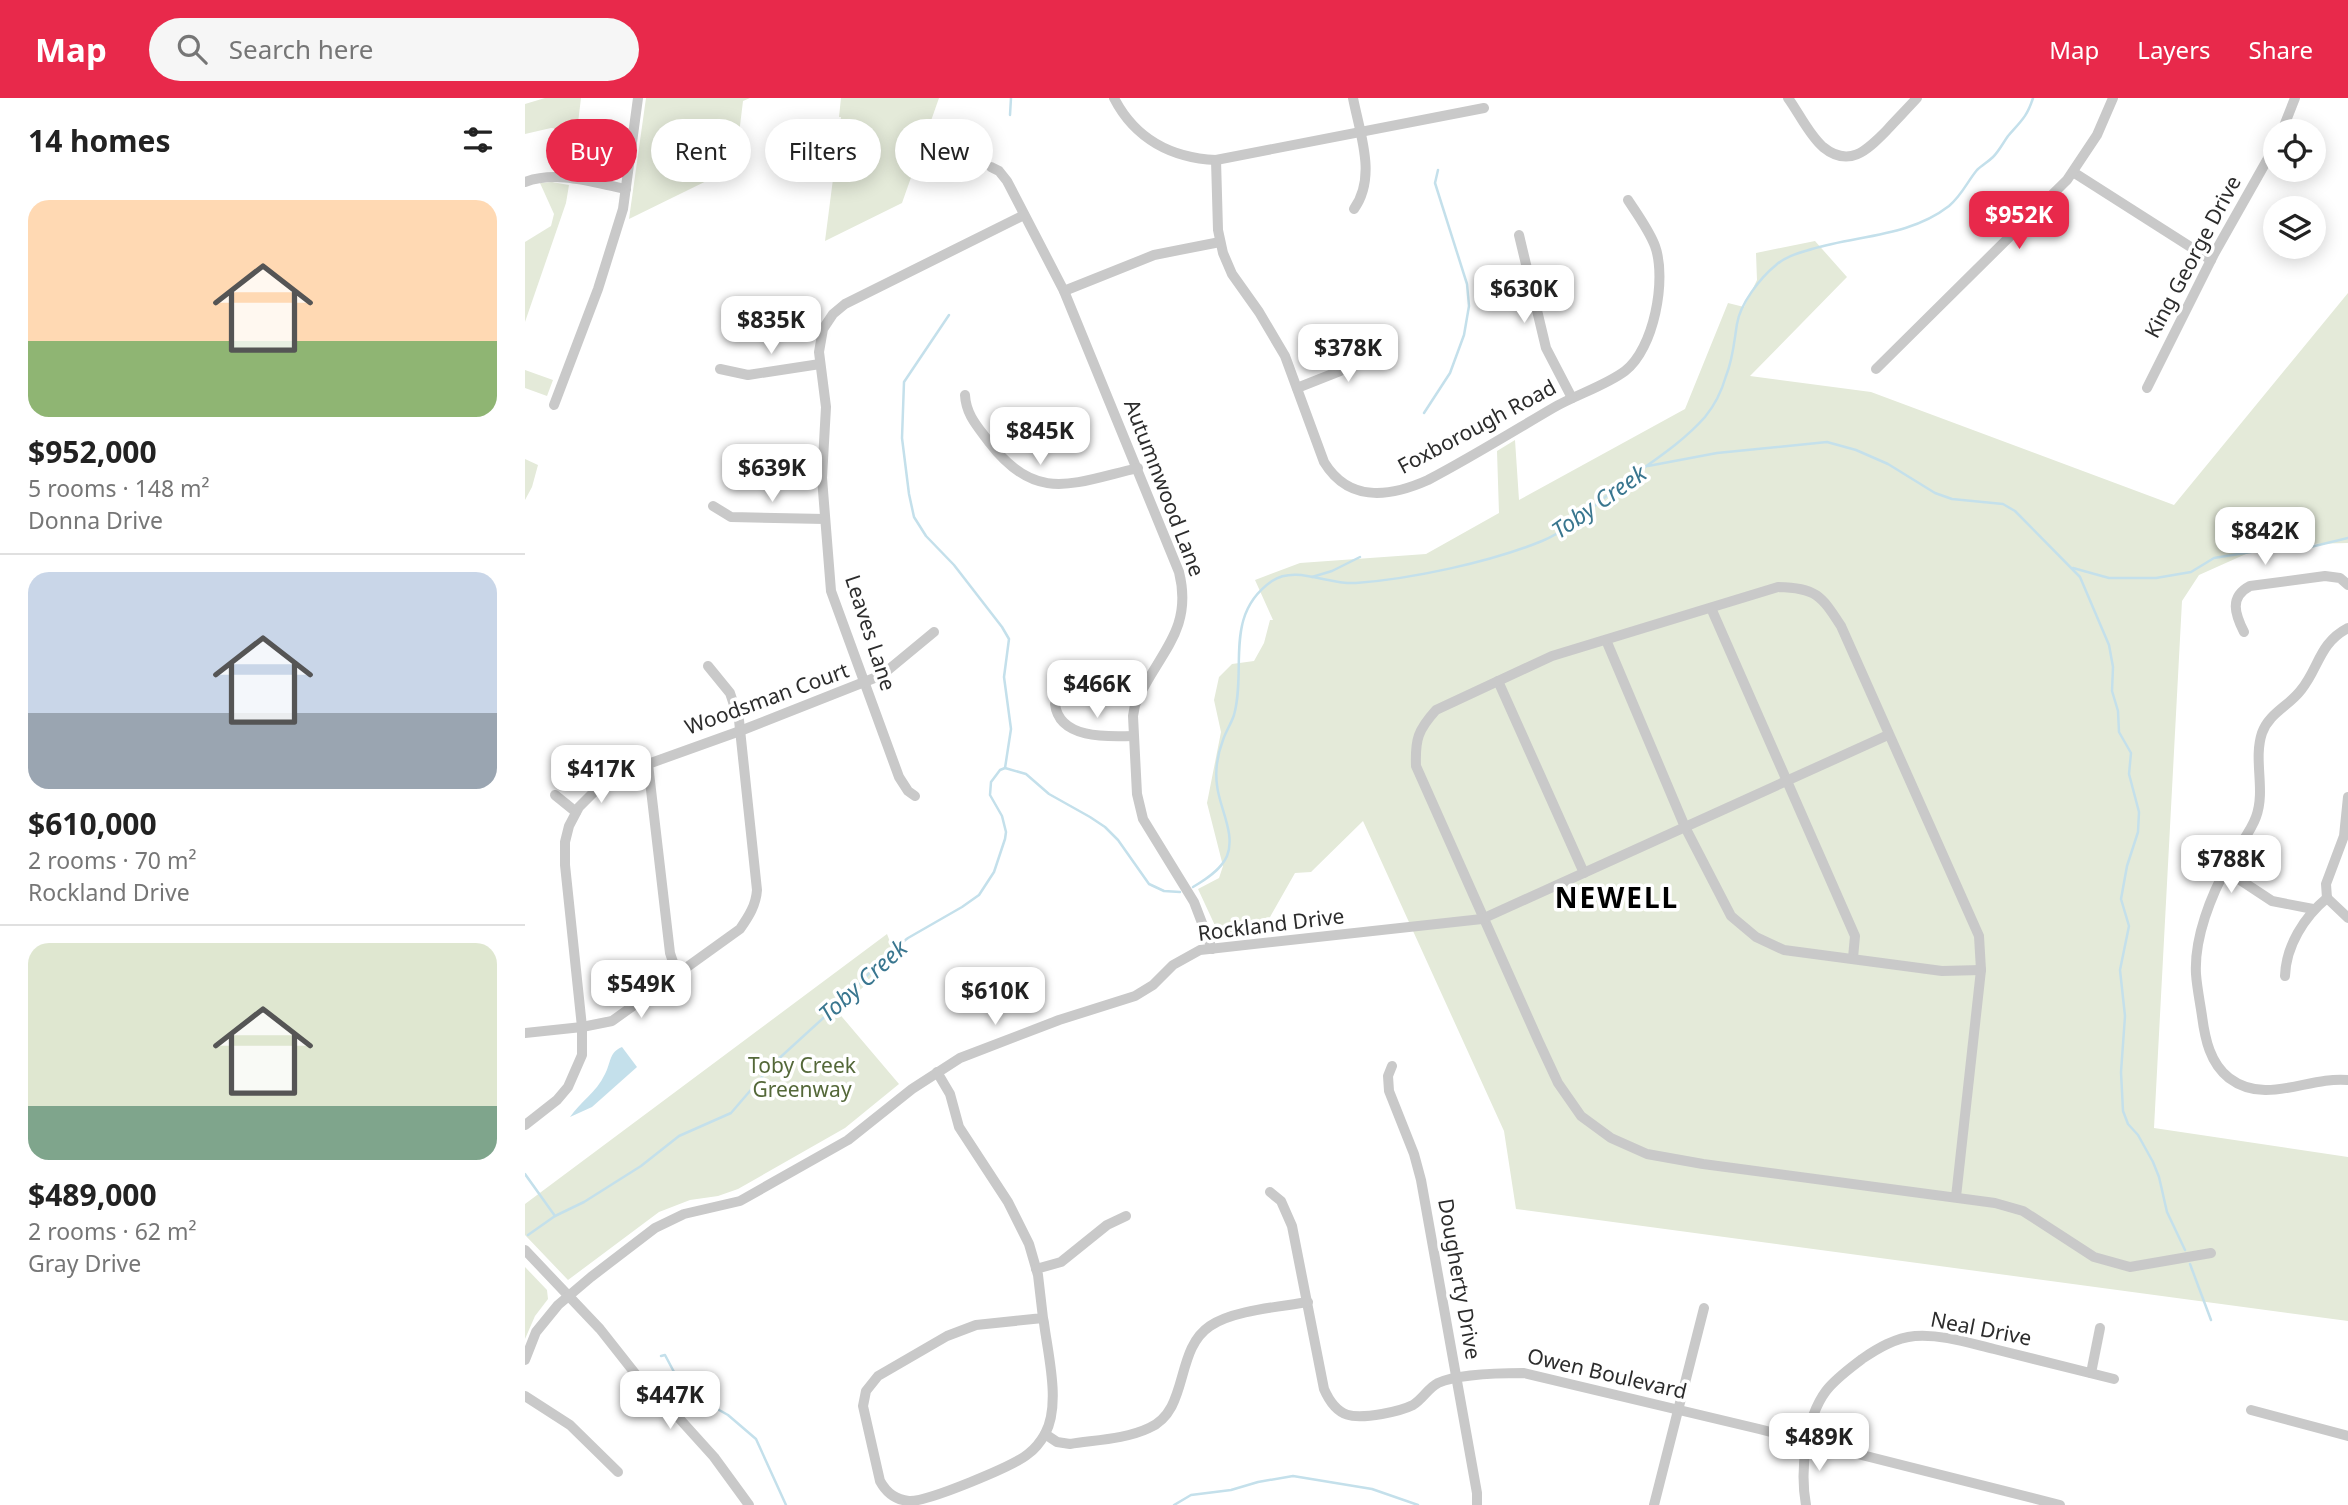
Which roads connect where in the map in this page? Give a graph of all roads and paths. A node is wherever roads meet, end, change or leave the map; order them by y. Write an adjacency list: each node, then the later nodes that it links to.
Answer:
1 (638, 98): 16 (street)
2 (1114, 98): 11 (street)
3 (1353, 98): 10 (street)
4 (1789, 98): 5 (street)
5 (1917, 98)
6 (2113, 98): 14 (street)
7 (2295, 98): 9 (street)
8 (1484, 108): 10 (street)
9 (2287, 119)
10 (1360, 134): 11 (street); 18 (street)
11 (1216, 160): 21 (street, Foxborough Road)
12 (2263, 167): 22 (street, King George Drive)
13 (993, 168): 19 (street, Autumnwood Lane)
14 (2073, 172): 22 (street); 27 (street)
15 (525, 181): 16 (street)
16 (626, 189): 32 (street)
17 (1628, 200): 31 (street, Foxborough Road)
18 (1354, 209)
19 (1024, 215): 23 (street, Autumnwood Lane); 25 (street, Leaves Lane)
20 (1519, 235): 31 (street)
21 (1220, 242): 23 (street); 28 (street, Foxborough Road)
22 (2211, 260): 29 (street, King George Drive)
23 (1064, 291): 33 (street, Autumnwood Lane)
24 (1382, 345): 28 (street)
25 (820, 364): 26 (street); 35 (street, Leaves Lane)
26 (720, 369)
27 (1876, 369)
28 (1297, 388): 31 (street, Foxborough Road)
29 (2147, 388)
30 (965, 395): 33 (street)
31 (1572, 398)
32 (554, 405)
33 (1138, 468): 48 (street, Autumnwood Lane)
34 (713, 506): 35 (street)
35 (825, 519): 44 (street, Leaves Lane)
36 (2348, 585): 40 (street)
37 (1711, 608): 41 (street); 47 (street); 50 (street)
38 (2348, 628): 56 (street)
39 (933, 632): 44 (street, Woodsman Court)
40 (2244, 632)
41 (1606, 640): 43 (street); 55 (street)
42 (708, 666): 46 (street)
43 (1498, 681): 57 (street); 61 (street)
44 (865, 683): 46 (street, Woodsman Court); 52 (street, Leaves Lane)
45 (1055, 704): 48 (street)
46 (740, 731): 49 (street, Woodsman Court); 65 (street)
47 (1888, 735): 50 (street, Rockland Drive); 64 (street)
48 (1133, 736): 62 (street, Autumnwood Lane)
49 (648, 764): 54 (street, Woodsman Court); 65 (street)
50 (1788, 781): 55 (street, Rockland Drive); 63 (street)
51 (555, 795): 54 (street)
52 (915, 796)
53 (2348, 797): 58 (street)
54 (576, 812): 67 (street, Woodsman Court)
55 (1685, 827): 57 (street, Rockland Drive); 63 (street)
56 (2225, 870): 59 (street); 71 (street)
57 (1584, 873): 61 (street, Rockland Drive)
58 (2327, 898): 59 (street); 60 (street)
59 (2313, 909): 66 (street)
60 (2348, 918)
61 (1482, 919): 62 (street, Rockland Drive); 74 (street)
62 (1212, 949): 70 (street, Rockland Drive)
63 (1853, 958): 64 (street)
64 (1981, 970): 74 (street)
65 (682, 972): 67 (street)
66 (2285, 976)
67 (582, 1027): 68 (street); 72 (street, Woodsman Court)
68 (525, 1034)
69 (1392, 1066): 86 (street, Dougherty Drive)
70 (937, 1072): 78 (street); 79 (street, Rockland Drive)
71 (2348, 1080)
72 (525, 1125)
73 (1270, 1192): 80 (street, Owen Boulevard)
74 (1956, 1197): 77 (street)
75 (1126, 1216): 78 (street)
76 (525, 1250): 79 (street)
77 (2211, 1253)
78 (1036, 1269): 82 (street)
79 (569, 1295): 84 (street, Rockland Drive); 95 (street)
80 (1308, 1302): 86 (street, Owen Boulevard); 91 (street)
81 (1704, 1308): 89 (street)
82 (1043, 1318): 91 (street); 91 (street)
83 (2100, 1328): 85 (street)
84 (525, 1360)
85 (2091, 1373): 87 (street, Neal Drive); 93 (street, Neal Drive)
86 (1457, 1379): 89 (street, Owen Boulevard); 96 (street, Dougherty Drive)
87 (2113, 1379)
88 (525, 1396): 94 (street)
89 (1677, 1410): 93 (street, Owen Boulevard); 97 (street)
90 (2251, 1410): 92 (street)
91 (1045, 1434)
92 (2348, 1436)
93 (1807, 1441): 98 (street, Neal Drive); 99 (street, Owen Boulevard)
94 (618, 1472)
95 (749, 1505)
96 (1477, 1505)
97 (1654, 1505)
98 (1805, 1505)
99 (2060, 1505)

